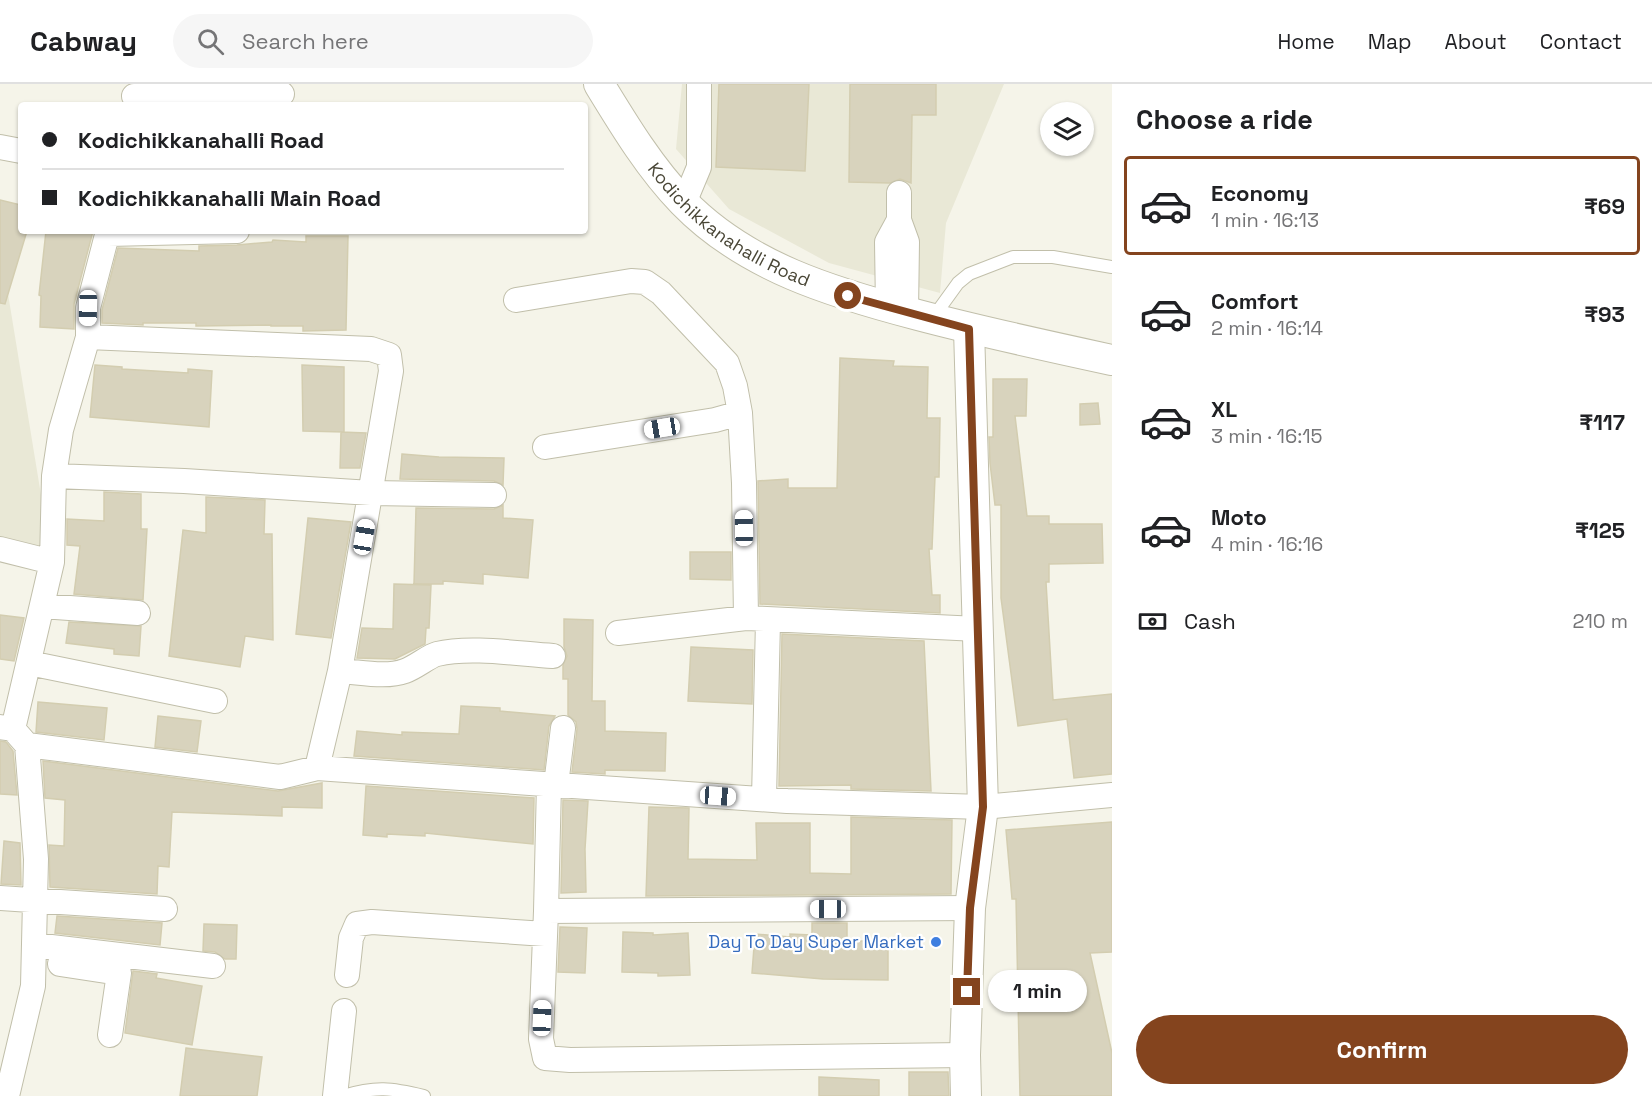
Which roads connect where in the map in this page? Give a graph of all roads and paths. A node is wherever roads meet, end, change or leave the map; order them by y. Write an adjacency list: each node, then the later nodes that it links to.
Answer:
1 (600, 84): 8 (street, Kodichikkanahalli Road)
2 (699, 84): 8 (street)
3 (282, 94): 4 (street)
4 (134, 95)
5 (0, 147): 6 (street)
6 (18, 150)
7 (899, 194): 12 (street)
8 (684, 203): 12 (street, Kodichikkanahalli Road)
9 (108, 234): 14 (street)
10 (1112, 267): 12 (lane)
11 (516, 300): 16 (street)
12 (909, 312): 13 (street, Kodichikkanahalli Road)
13 (969, 329): 15 (street, Kodichikkanahalli Road); 26 (street)
14 (88, 337): 18 (street); 19 (street)
15 (1112, 360)
16 (740, 414): 17 (street); 25 (street)
17 (545, 447)
18 (54, 476): 19 (street); 22 (street)
19 (372, 493): 20 (street); 30 (street)
20 (494, 495)
21 (0, 549): 22 (street)
22 (52, 562): 23 (street)
23 (42, 606): 24 (street); 29 (street)
24 (138, 613)
25 (757, 619): 26 (street); 27 (street); 37 (street)
26 (978, 629): 38 (street)
27 (618, 633)
28 (553, 656): 30 (street)
29 (29, 663): 31 (street); 33 (street)
30 (340, 671): 34 (street)
31 (215, 701)
32 (563, 728): 35 (street)
33 (13, 734): 34 (street); 40 (street)
34 (317, 768): 35 (street)
35 (552, 785): 37 (street); 43 (street)
36 (1112, 795): 38 (street)
37 (764, 799): 38 (street)
38 (983, 807): 41 (street)
39 (0, 898): 40 (street)
40 (35, 902): 42 (street); 44 (street)
41 (970, 908): 43 (street); 49 (street)
42 (165, 909)
43 (545, 923): 46 (street); 49 (street)
44 (34, 953): 45 (street); 48 (street); 50 (street)
45 (213, 966)
46 (347, 975)
47 (344, 1011): 51 (street)
48 (110, 1035)
49 (964, 1055): 54 (street)
50 (9, 1096)
51 (335, 1096)
52 (343, 1096): 53 (lane)
53 (424, 1096)
54 (966, 1096)

